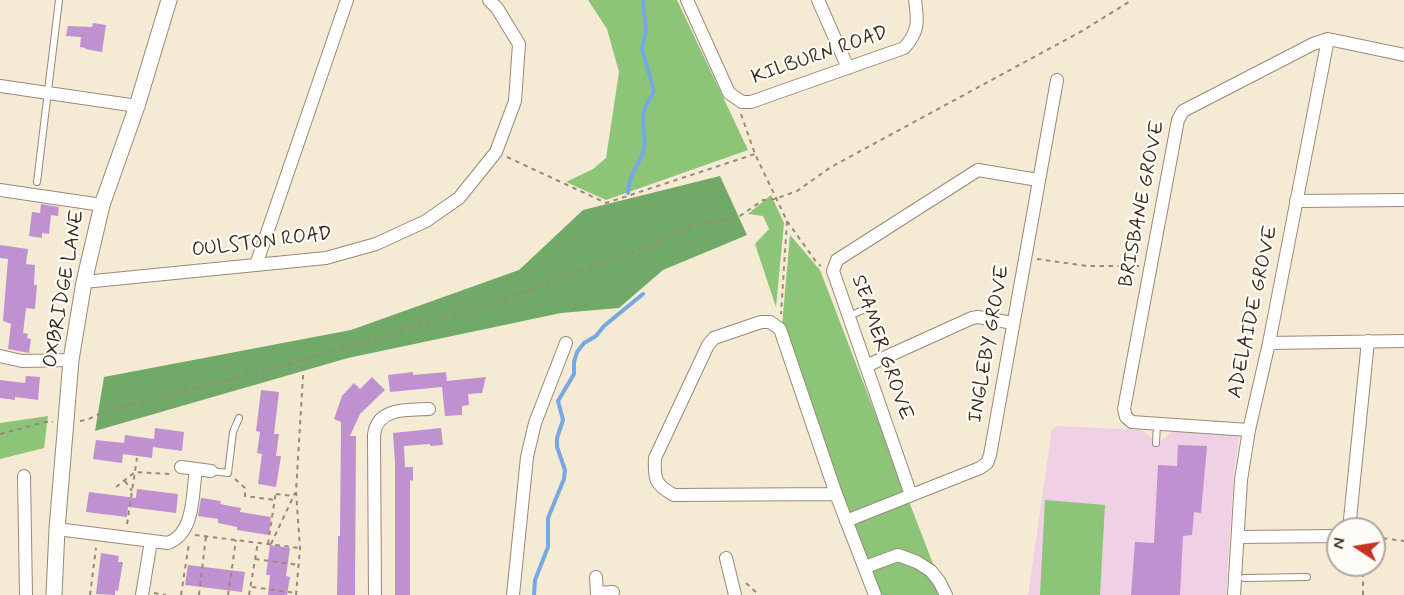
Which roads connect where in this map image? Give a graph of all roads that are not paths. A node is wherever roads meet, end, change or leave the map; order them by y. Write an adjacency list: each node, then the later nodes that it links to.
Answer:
1 (59, 0): 13 (lane)
2 (169, 0): 14 (street, OXBRIDGE LANE)
3 (347, 0): 21 (street)
4 (489, 0): 21 (street, OULSTON ROAD)
5 (687, 0): 10 (street, KILBURN ROAD)
6 (818, 0): 10 (street)
7 (915, 0): 10 (street, KILBURN ROAD)
8 (1328, 39): 9 (street); 19 (street, ADELAIDE GROVE); 35 (street, BRISBANE GROVE)
9 (1404, 55)
10 (848, 68)
11 (1057, 80): 15 (street, INGLEBY GROVE)
12 (0, 86): 13 (street)
13 (48, 93): 14 (street); 16 (lane)
14 (137, 106): 20 (street, OXBRIDGE LANE)
15 (1038, 180): 24 (street, SEAMER GROVE); 25 (street, INGLEBY GROVE)
16 (37, 182)
17 (0, 190): 20 (street)
18 (1404, 200): 19 (street)
19 (1296, 201): 29 (street, ADELAIDE GROVE)
20 (102, 205): 22 (street, OXBRIDGE LANE)
21 (256, 265): 22 (street, OULSTON ROAD)
22 (84, 282): 31 (street, OXBRIDGE LANE)
23 (863, 310): 24 (lane)
24 (849, 316): 32 (street, SEAMER GROVE)
25 (1013, 323): 32 (street); 43 (street, INGLEBY GROVE)
26 (1368, 341): 27 (street); 29 (street); 44 (street)
27 (1404, 341)
28 (566, 343): 61 (street)
29 (1269, 343): 36 (street, ADELAIDE GROVE)
30 (0, 356): 31 (street)
31 (71, 360): 46 (street, OXBRIDGE LANE)
32 (866, 366): 43 (street, SEAMER GROVE)
33 (429, 409): 60 (street)
34 (239, 417): 40 (lane)
35 (1157, 424): 36 (street, BRISBANE GROVE); 37 (lane)
36 (1249, 430): 48 (street, ADELAIDE GROVE)
37 (1156, 443)
38 (196, 469): 39 (street); 40 (street); 49 (street)
39 (181, 471)
40 (211, 471)
41 (24, 476): 57 (street)
42 (836, 494): 42 (street); 45 (street)
43 (911, 495): 45 (street, INGLEBY GROVE)
44 (1350, 517)
45 (846, 521): 51 (street)
46 (57, 529): 49 (street); 58 (street, OXBRIDGE LANE)
47 (1326, 536): 48 (street)
48 (1238, 537): 65 (street, ADELAIDE GROVE)
49 (151, 541): 59 (street)
50 (726, 558): 62 (street)
51 (865, 567): 63 (street); 64 (street)
52 (596, 577): 56 (street)
53 (1307, 577): 54 (lane)
54 (1244, 578)
55 (613, 592): 56 (street)
56 (597, 594)
57 (26, 595)
58 (54, 595)
59 (142, 595)
60 (375, 595)
61 (513, 595)
62 (735, 595)
63 (875, 595)
64 (946, 595)
65 (1234, 595)

